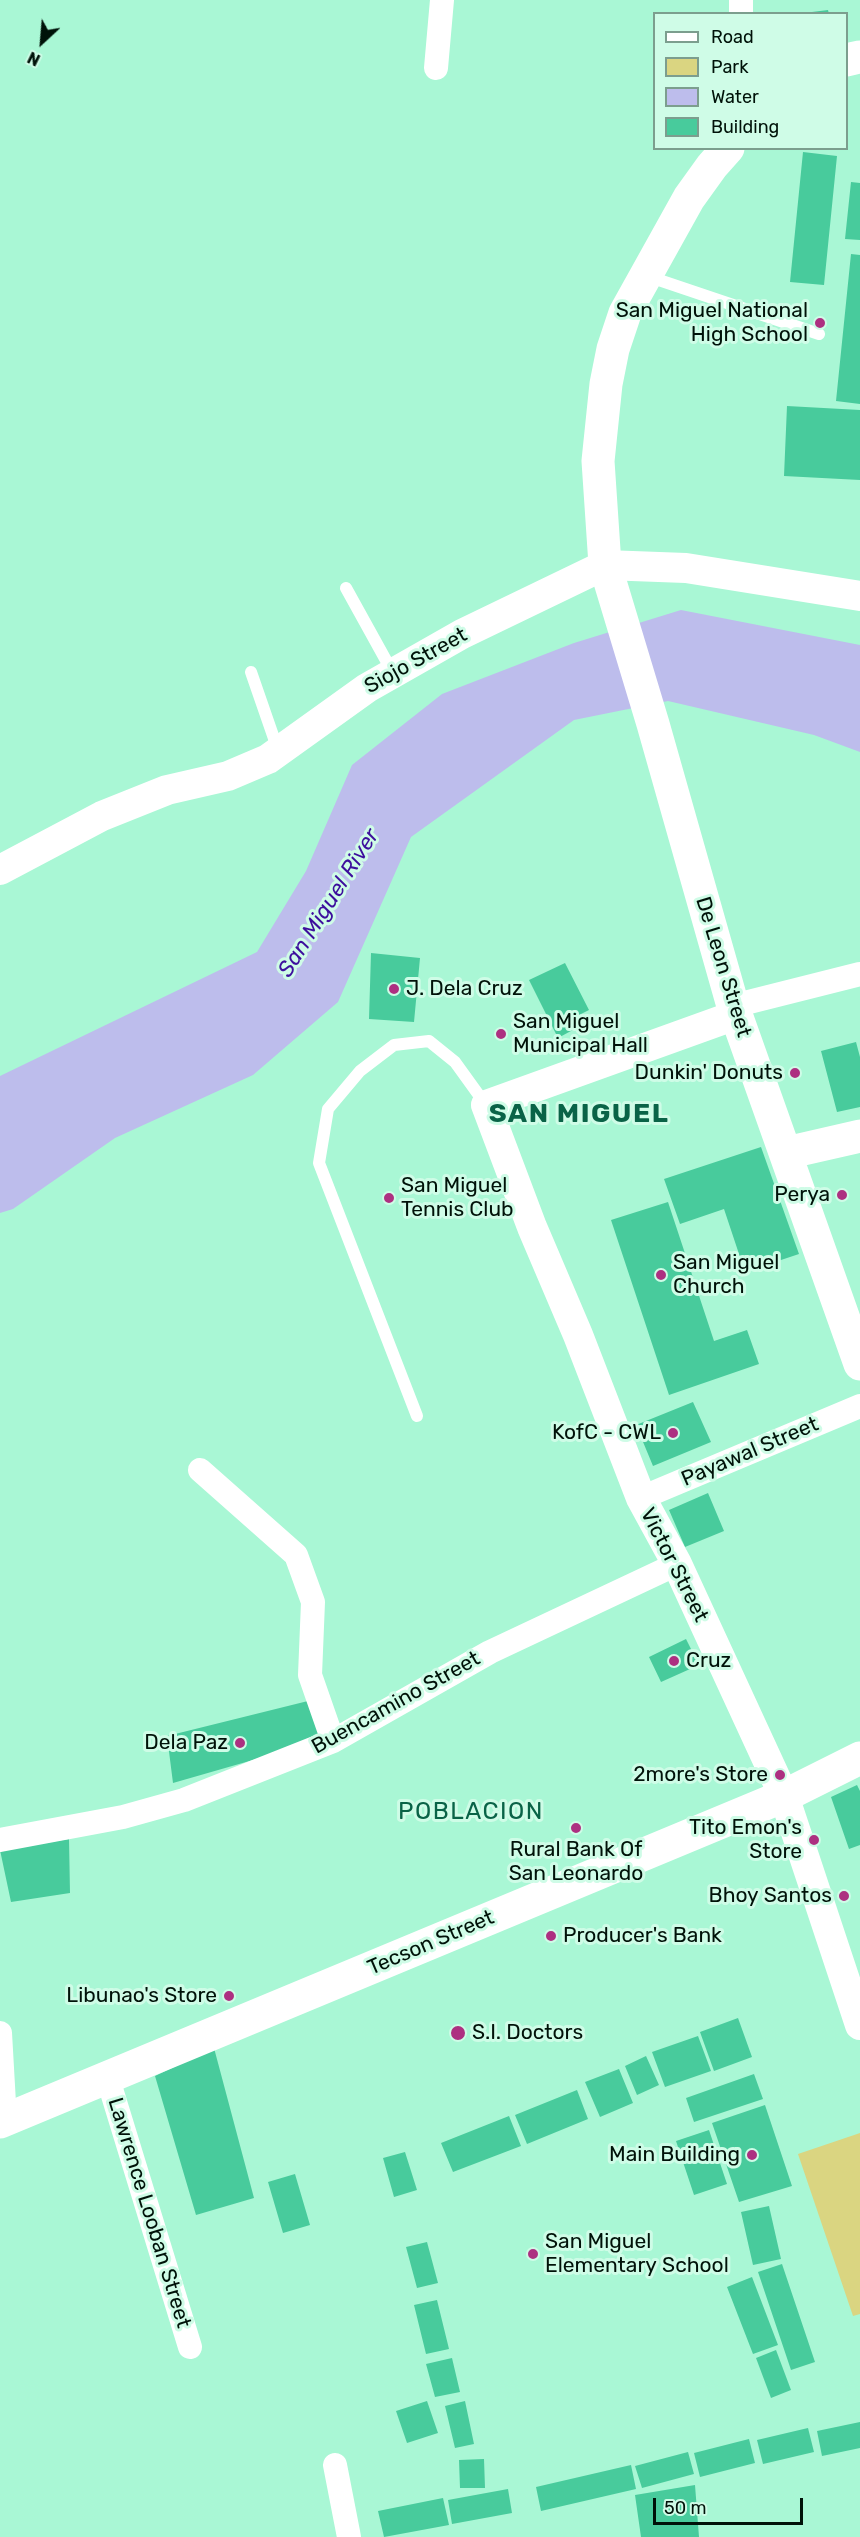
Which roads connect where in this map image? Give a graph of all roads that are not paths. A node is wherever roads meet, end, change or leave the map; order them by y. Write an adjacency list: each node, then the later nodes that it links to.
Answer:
1 (442, 0): 2 (street)
2 (436, 68)
3 (726, 150): 4 (main road, De Leon Street)
4 (646, 275): 5 (lane); 6 (main road, De Leon Street)
5 (819, 334)
6 (606, 571): 8 (street, Siojo Street); 10 (street, Siojo Street); 14 (main road, De Leon Street)
7 (346, 588): 10 (lane)
8 (860, 596)
9 (252, 672): 11 (lane)
10 (393, 673): 11 (street, Siojo Street)
11 (279, 751): 12 (street, Siojo Street)
12 (0, 870)
13 (860, 974): 14 (street)
14 (734, 1010): 15 (street); 17 (main road, De Leon Street)
15 (486, 1105): 20 (lane); 22 (street, Victor Street)
16 (860, 1136): 17 (main road)
17 (786, 1153): 18 (main road, De Leon Street)
18 (860, 1364)
19 (860, 1406): 22 (street, Payawal Street)
20 (417, 1416)
21 (200, 1470): 24 (street)
22 (641, 1498): 23 (street, Victor Street)
23 (677, 1564): 24 (street, Buencamino Street); 26 (street, Victor Street)
24 (333, 1741): 27 (street, Buencamino Street)
25 (860, 1758): 26 (main road, Tecson Street)
26 (784, 1796): 28 (street, Victor Street); 30 (main road, Tecson Street)
27 (0, 1840)
28 (860, 2025)
29 (0, 2033): 31 (street)
30 (108, 2079): 31 (main road, Tecson Street); 32 (street, Lawrence Looban Street)
31 (2, 2122)
32 (190, 2347)
33 (335, 2465): 34 (street)
34 (349, 2537)

